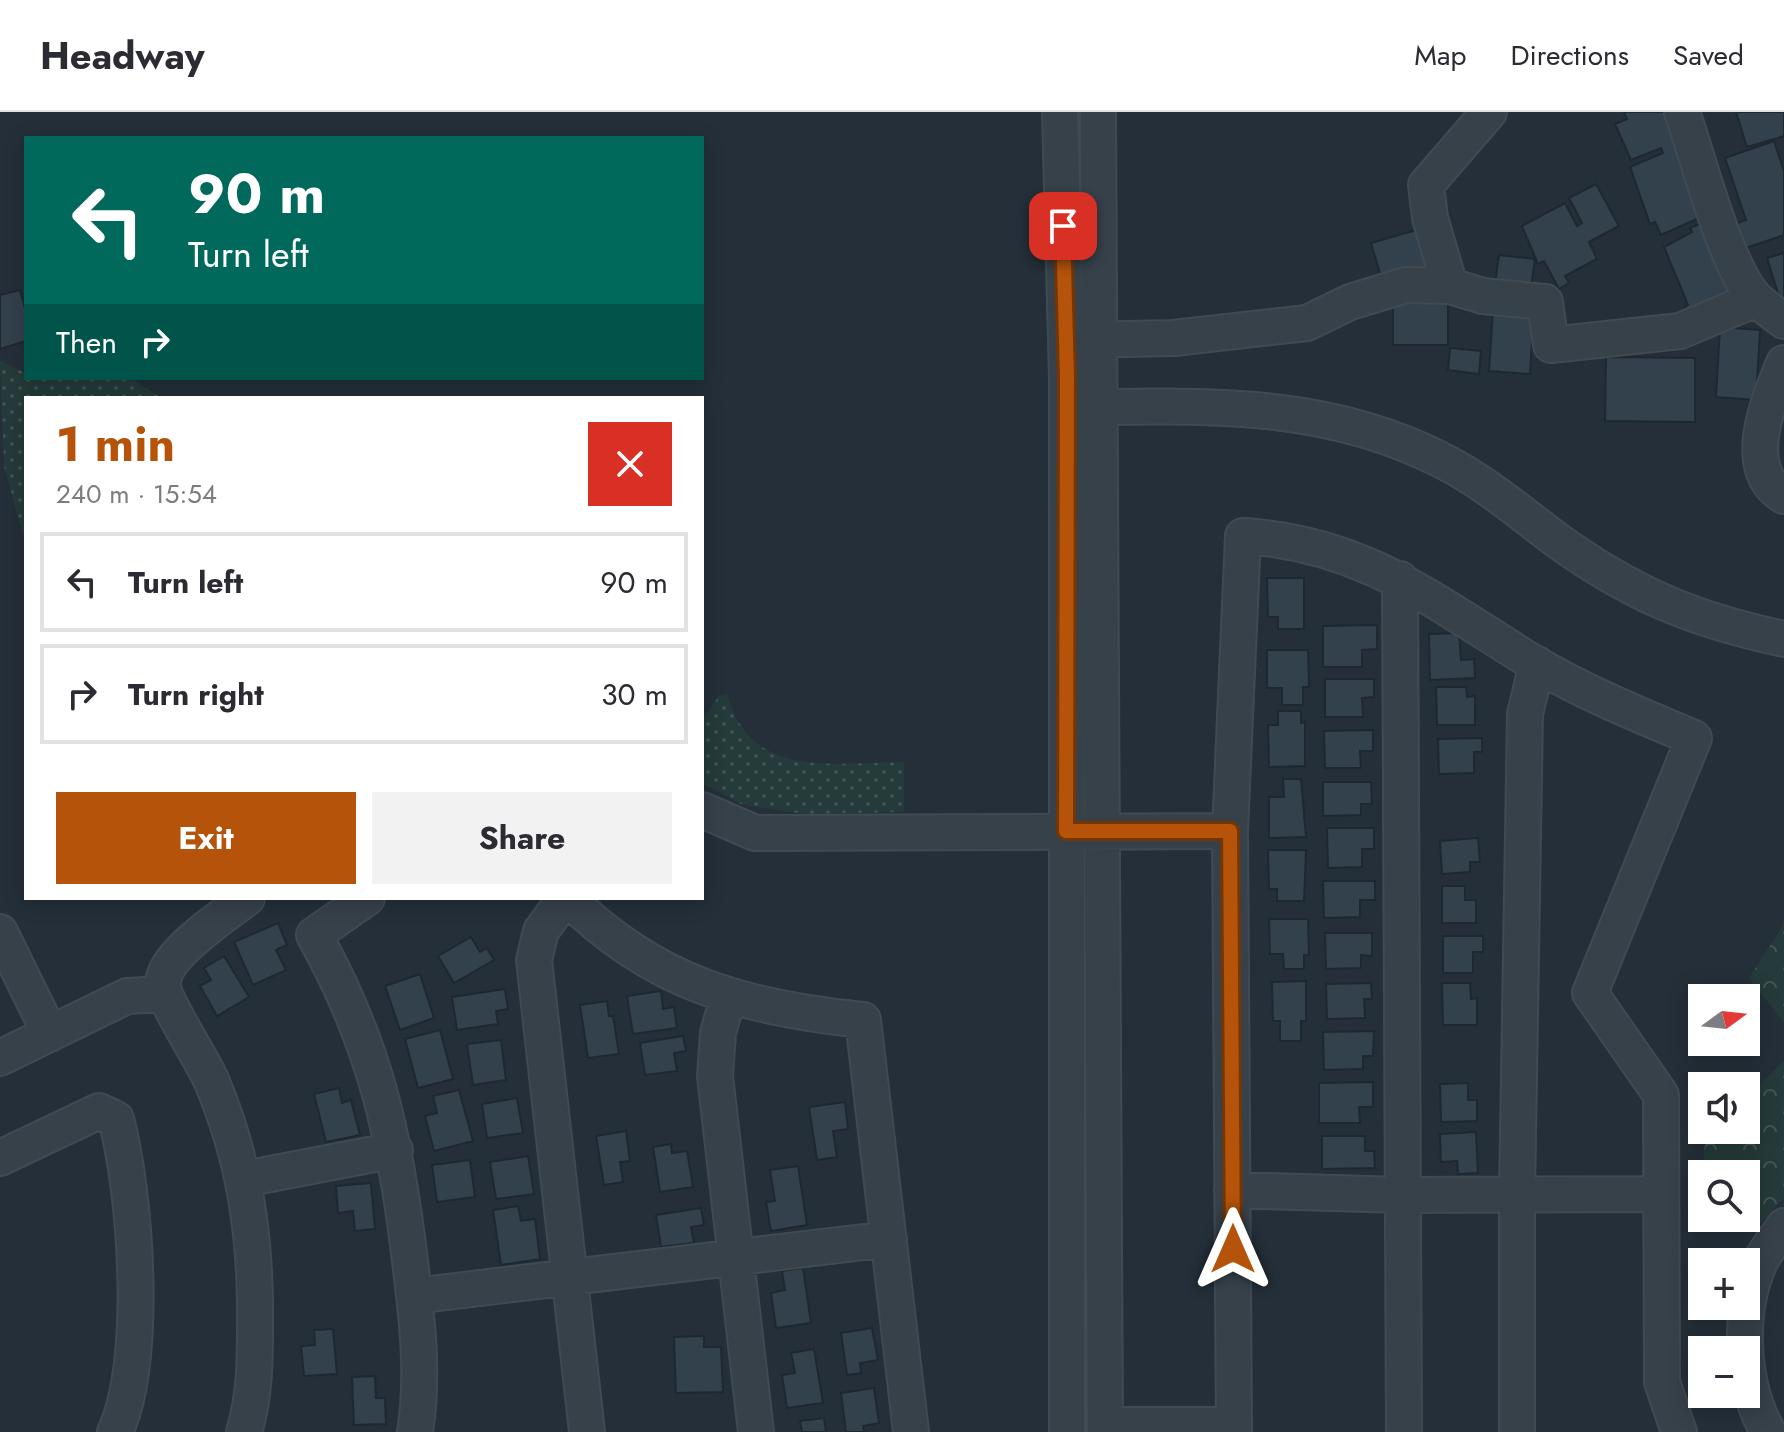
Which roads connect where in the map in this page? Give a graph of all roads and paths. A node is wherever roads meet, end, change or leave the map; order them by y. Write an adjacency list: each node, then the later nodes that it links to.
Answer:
1 (1060, 112): 9 (street)
2 (1098, 112): 8 (street)
3 (1489, 112): 5 (street)
4 (1682, 112): 6 (street)
5 (1450, 286): 6 (street); 8 (street)
6 (1756, 299): 7 (street)
7 (1784, 321)
8 (1101, 339): 9 (street); 11 (street)
9 (1066, 341): 17 (street)
10 (1784, 363): 12 (street)
11 (1102, 407): 14 (street); 18 (street)
12 (1784, 496)
13 (1400, 579): 15 (street); 19 (street); 34 (street)
14 (1784, 639)
15 (1537, 664): 33 (street); 35 (street)
16 (704, 811): 17 (street)
17 (1066, 831): 18 (street); 49 (street)
18 (1105, 831): 19 (street); 41 (street)
19 (1230, 831): 32 (street)
20 (245, 900): 25 (street)
21 (364, 900): 29 (street)
22 (565, 900): 39 (street)
23 (569, 900): 26 (street)
24 (0, 932): 27 (street)
25 (164, 994): 27 (street); 31 (street)
26 (728, 997): 37 (street); 38 (street)
27 (50, 1034): 28 (street)
28 (0, 1058)
29 (395, 1150): 31 (street); 40 (street)
30 (0, 1158): 43 (street)
31 (244, 1179): 44 (street)
32 (1232, 1190): 34 (street); 42 (street)
33 (1659, 1194): 35 (street); 52 (street)
34 (1402, 1195): 35 (street); 50 (street)
35 (1517, 1195): 51 (street)
36 (1784, 1226): 53 (street)
37 (889, 1239): 38 (street); 48 (street)
38 (736, 1256): 39 (street); 47 (street)
39 (571, 1278): 40 (street); 46 (street)
40 (414, 1296): 45 (street)
41 (1105, 1428): 42 (street)
42 (1234, 1429)
43 (115, 1432)
44 (244, 1432)
45 (415, 1432)
46 (587, 1432)
47 (756, 1432)
48 (911, 1432)
49 (1067, 1432)
50 (1404, 1432)
51 (1517, 1432)
52 (1679, 1432)
53 (1768, 1432)

